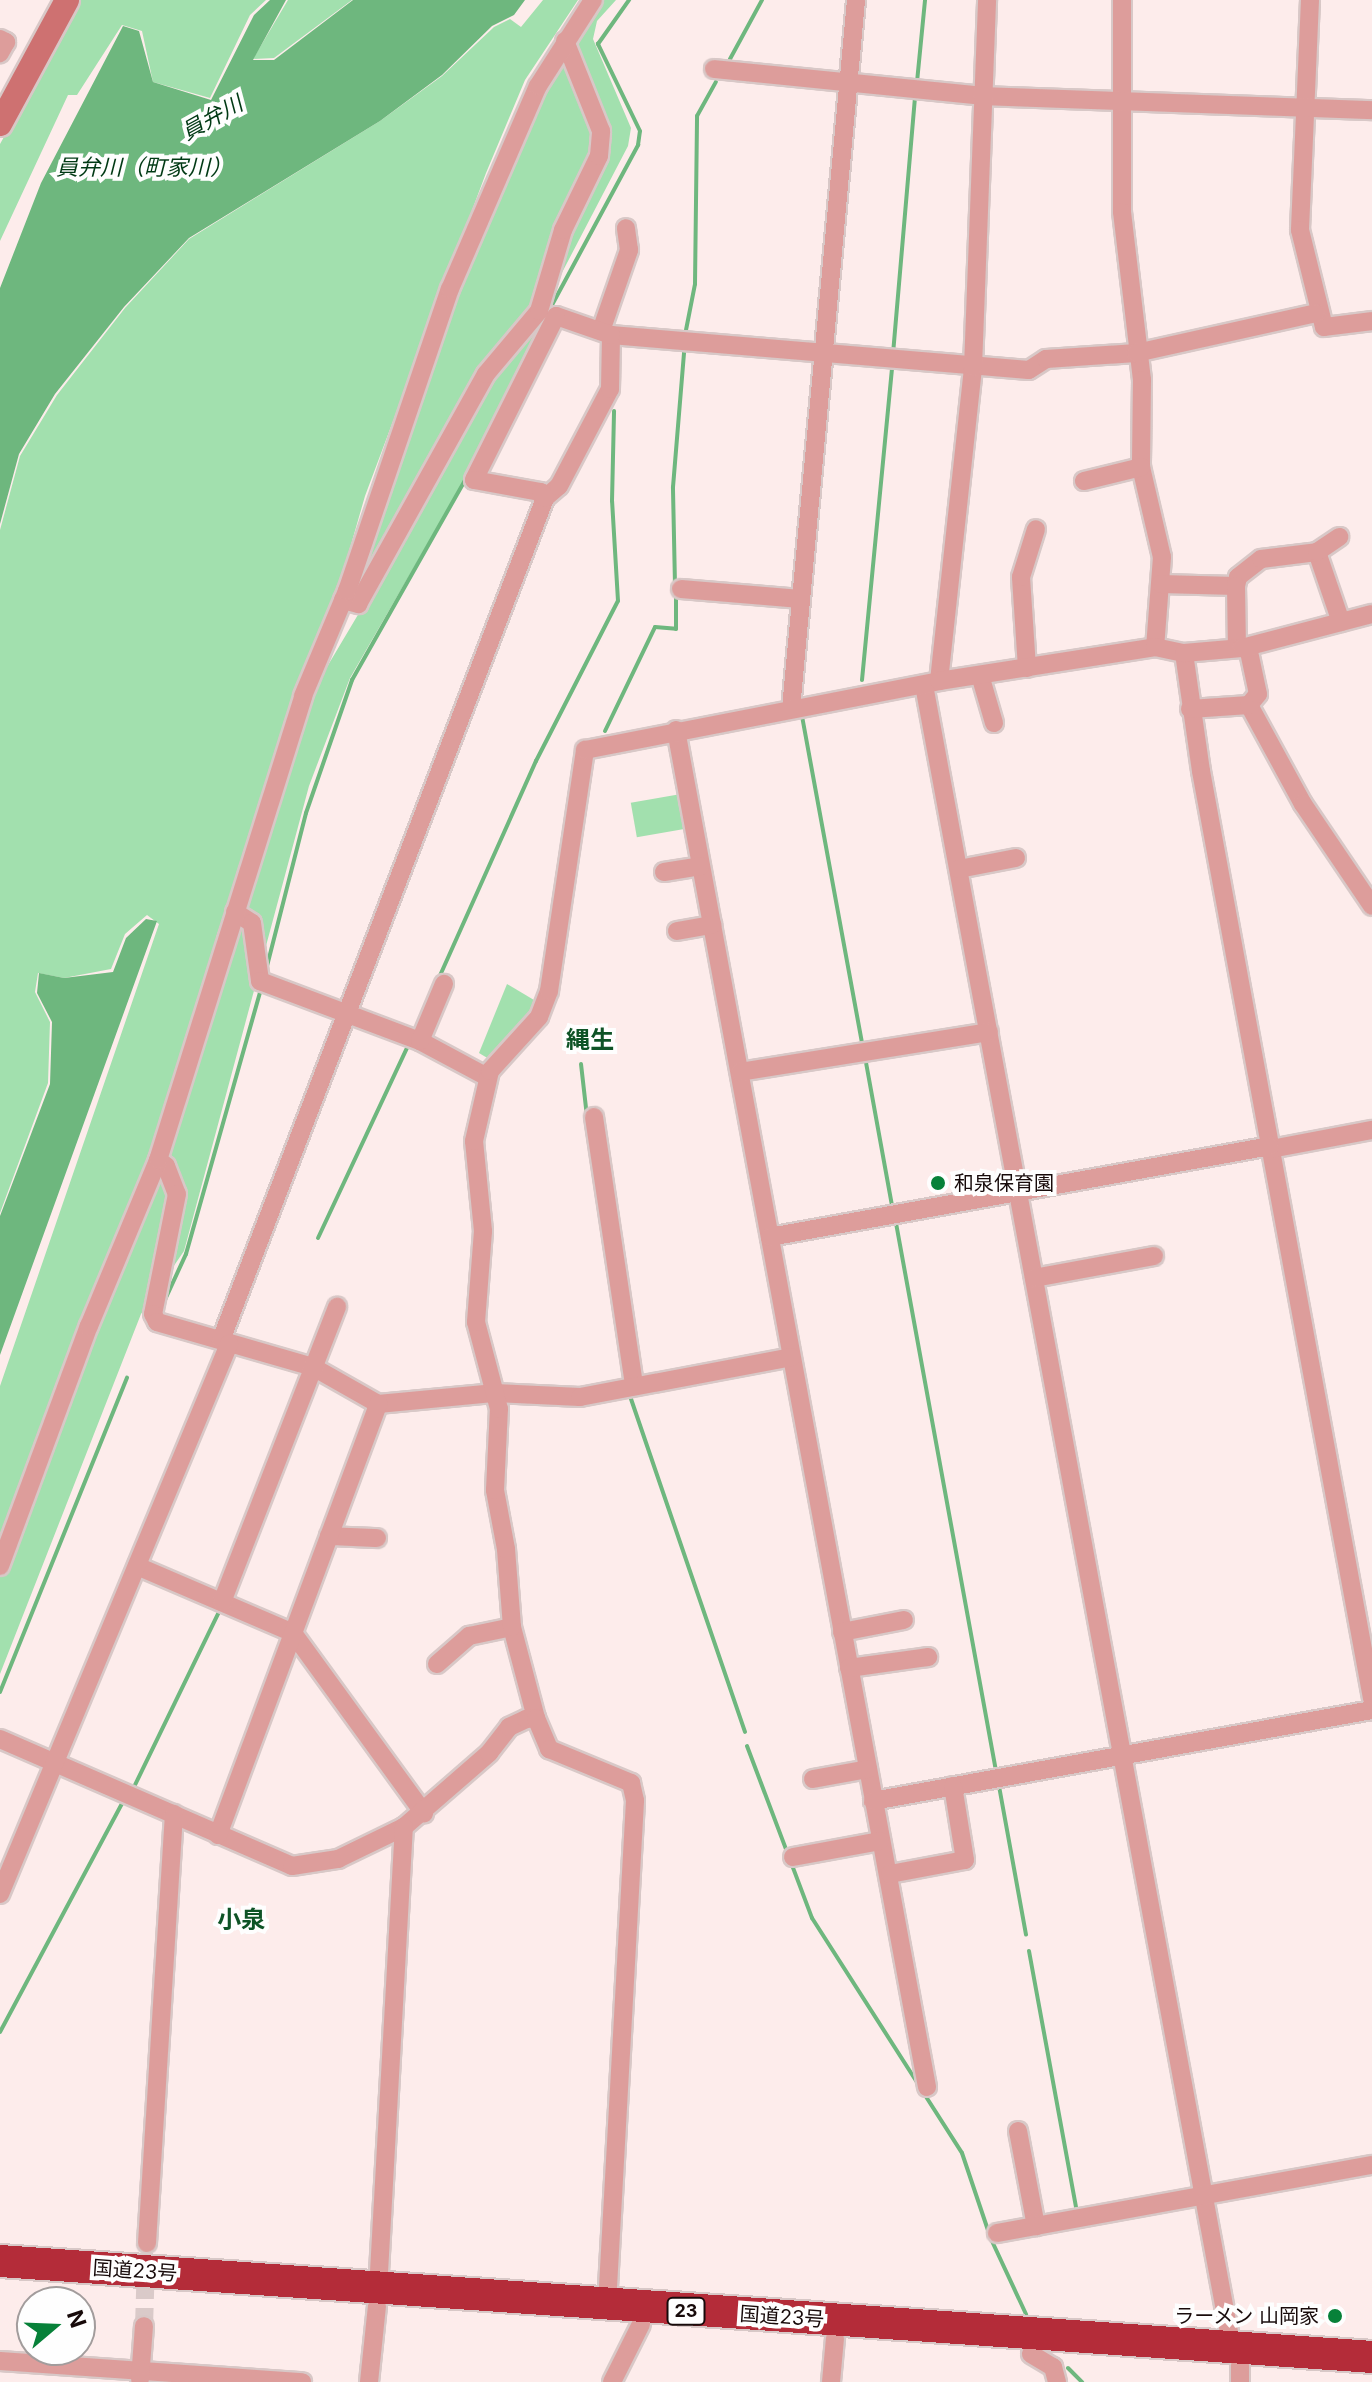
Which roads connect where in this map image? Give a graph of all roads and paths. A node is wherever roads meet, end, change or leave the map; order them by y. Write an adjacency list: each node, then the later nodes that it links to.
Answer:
1 (67, 0): 16 (main road)
2 (593, 0): 8 (street)
3 (856, 0): 11 (street)
4 (987, 0): 12 (street)
5 (1122, 0): 13 (street)
6 (1310, 0): 14 (street)
7 (0, 39): 9 (street)
8 (565, 41): 19 (street); 35 (street)
9 (0, 53)
10 (714, 69): 11 (street)
11 (849, 84): 12 (street); 23 (street)
12 (983, 96): 13 (street); 24 (street)
13 (1119, 99): 14 (street); 22 (street)
14 (1306, 107): 15 (street); 18 (street)
15 (1372, 110)
16 (0, 124)
17 (626, 228): 21 (street)
18 (1316, 313): 20 (street); 22 (street)
19 (547, 314): 21 (street); 27 (street); 35 (street)
20 (1372, 321)
21 (606, 333): 23 (street); 27 (street)
22 (1136, 353): 24 (street); 25 (street)
23 (823, 356): 24 (street); 34 (street)
24 (973, 367): 43 (street)
25 (1141, 467): 26 (street); 31 (street)
26 (1084, 481)
27 (545, 498): 58 (street)
28 (1036, 529): 41 (street)
29 (1339, 537): 30 (street)
30 (1317, 552): 32 (street); 37 (street)
31 (1161, 584): 32 (street); 38 (street)
32 (1236, 586): 39 (street)
33 (681, 589): 34 (street)
34 (801, 599): 45 (street)
35 (343, 600): 54 (street)
36 (1372, 614): 37 (street)
37 (1341, 622): 39 (street)
38 (1155, 647): 40 (street); 41 (street)
39 (1242, 648): 40 (street); 44 (street)
40 (1184, 653): 46 (street)
41 (1027, 668): 42 (street)
42 (980, 675): 43 (street); 47 (street)
43 (932, 683): 45 (street); 51 (street)
44 (1249, 705): 46 (street); 53 (street)
45 (791, 709): 48 (street)
46 (1190, 709): 65 (street)
47 (994, 723)
48 (676, 730): 50 (street); 62 (street)
49 (1016, 858): 51 (street)
50 (701, 866): 52 (street); 55 (street)
51 (959, 869): 59 (street)
52 (664, 872)
53 (1372, 906)
54 (235, 912): 58 (street); 66 (street)
55 (712, 925): 56 (street); 61 (street)
56 (677, 931)
57 (444, 984): 60 (street)
58 (345, 1014): 60 (street); 72 (street)
59 (989, 1032): 61 (street); 67 (street)
60 (420, 1041): 62 (street)
61 (740, 1072): 68 (street)
62 (487, 1077): 76 (street)
63 (594, 1117): 75 (street)
64 (1372, 1130): 65 (street)
65 (1271, 1147): 67 (street); 90 (street)
66 (158, 1160): 72 (street); 80 (street)
67 (1018, 1192): 68 (street); 70 (street)
68 (770, 1237): 73 (street)
69 (1154, 1256): 70 (street)
70 (1034, 1278): 94 (street)
71 (337, 1307): 74 (street)
72 (225, 1342): 74 (street); 81 (street)
73 (791, 1357): 75 (street); 85 (street)
74 (313, 1367): 77 (street); 82 (street)
75 (634, 1386): 76 (street)
76 (495, 1393): 77 (street); 84 (street)
77 (378, 1404): 78 (street)
78 (329, 1536): 79 (street); 86 (street)
79 (377, 1538)
80 (0, 1566)
81 (137, 1566): 82 (street); 95 (street)
82 (222, 1602): 86 (street)
83 (904, 1620): 85 (street)
84 (512, 1627): 88 (street); 92 (street)
85 (842, 1632): 89 (street)
86 (293, 1633): 100 (street); 103 (street)
87 (928, 1657): 89 (street)
88 (437, 1664)
89 (849, 1668): 96 (street)
90 (1372, 1698)
91 (1372, 1710): 94 (street)
92 (536, 1718): 100 (street); 118 (street)
93 (0, 1739): 95 (street)
94 (1122, 1755): 98 (street); 111 (street)
95 (55, 1763): 101 (street); 107 (street)
96 (868, 1769): 97 (street); 99 (street)
97 (813, 1779)
98 (953, 1786): 99 (street); 106 (street)
99 (873, 1801): 104 (street)
100 (424, 1813): 102 (street)
101 (174, 1814): 103 (street); 114 (street)
102 (404, 1827): 103 (street); 117 (street)
103 (218, 1835)
104 (880, 1841): 105 (street); 106 (street)
105 (793, 1857)
106 (890, 1874): 108 (street)
107 (0, 1894)
108 (927, 2087)
109 (1018, 2131): 112 (street)
110 (1372, 2165): 111 (street)
111 (1203, 2195): 112 (street); 125 (street)
112 (1036, 2226): 113 (street)
113 (997, 2233)
114 (147, 2243)
115 (0, 2261): 117 (highway, 国道23号 / 23)
116 (0, 2279): 117 (highway, 国道23号 / 23)
117 (377, 2298): 118 (highway, 国道23号 / 23); 119 (highway, 国道23号 / 23); 129 (street)
118 (607, 2305): 125 (highway, 国道23号 / 23)
119 (641, 2324): 121 (highway, 国道23号 / 23); 130 (street)
120 (144, 2326): 127 (street)
121 (835, 2338): 122 (highway, 国道23号 / 23); 131 (street)
122 (1031, 2354): 125 (highway, 国道23号 / 23); 132 (street)
123 (1372, 2357): 125 (highway, 国道23号 / 23)
124 (0, 2361): 127 (street)
125 (1238, 2365): 126 (highway, 国道23号 / 23)
126 (1372, 2374)
127 (140, 2376): 128 (street)
128 (302, 2382)
129 (369, 2382)
130 (612, 2382)
131 (831, 2382)
132 (1057, 2382)

